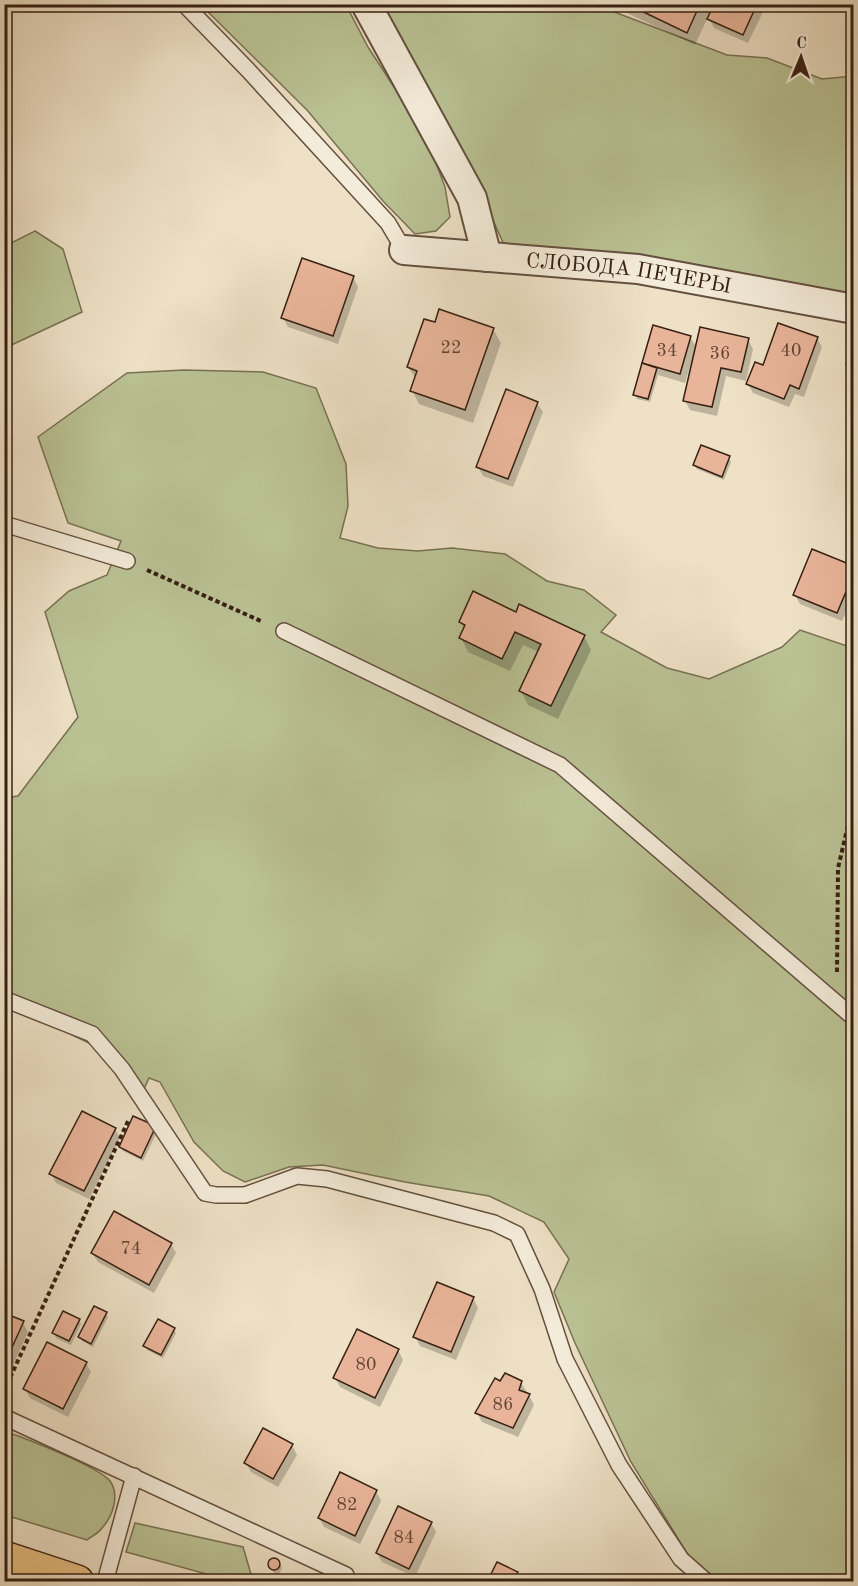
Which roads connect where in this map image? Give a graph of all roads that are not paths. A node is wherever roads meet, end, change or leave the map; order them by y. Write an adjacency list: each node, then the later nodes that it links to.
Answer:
1 (184, 4): 3 (lane)
2 (366, 4): 4 (street)
3 (404, 250): 4 (street, СЛОБОДА ПЕЧЕРЫ)
4 (487, 257): 5 (street, СЛОБОДА ПЕЧЕРЫ)
5 (854, 309)
6 (4, 524): 7 (lane)
7 (127, 561)
8 (284, 631): 10 (lane)
9 (4, 999): 17 (lane)
10 (854, 1018)
11 (4, 1417): 12 (lane)
12 (134, 1476): 14 (lane); 16 (lane)
13 (4, 1558): 15 (main road)
14 (346, 1575)
15 (76, 1581)
16 (105, 1581)
17 (706, 1581)

